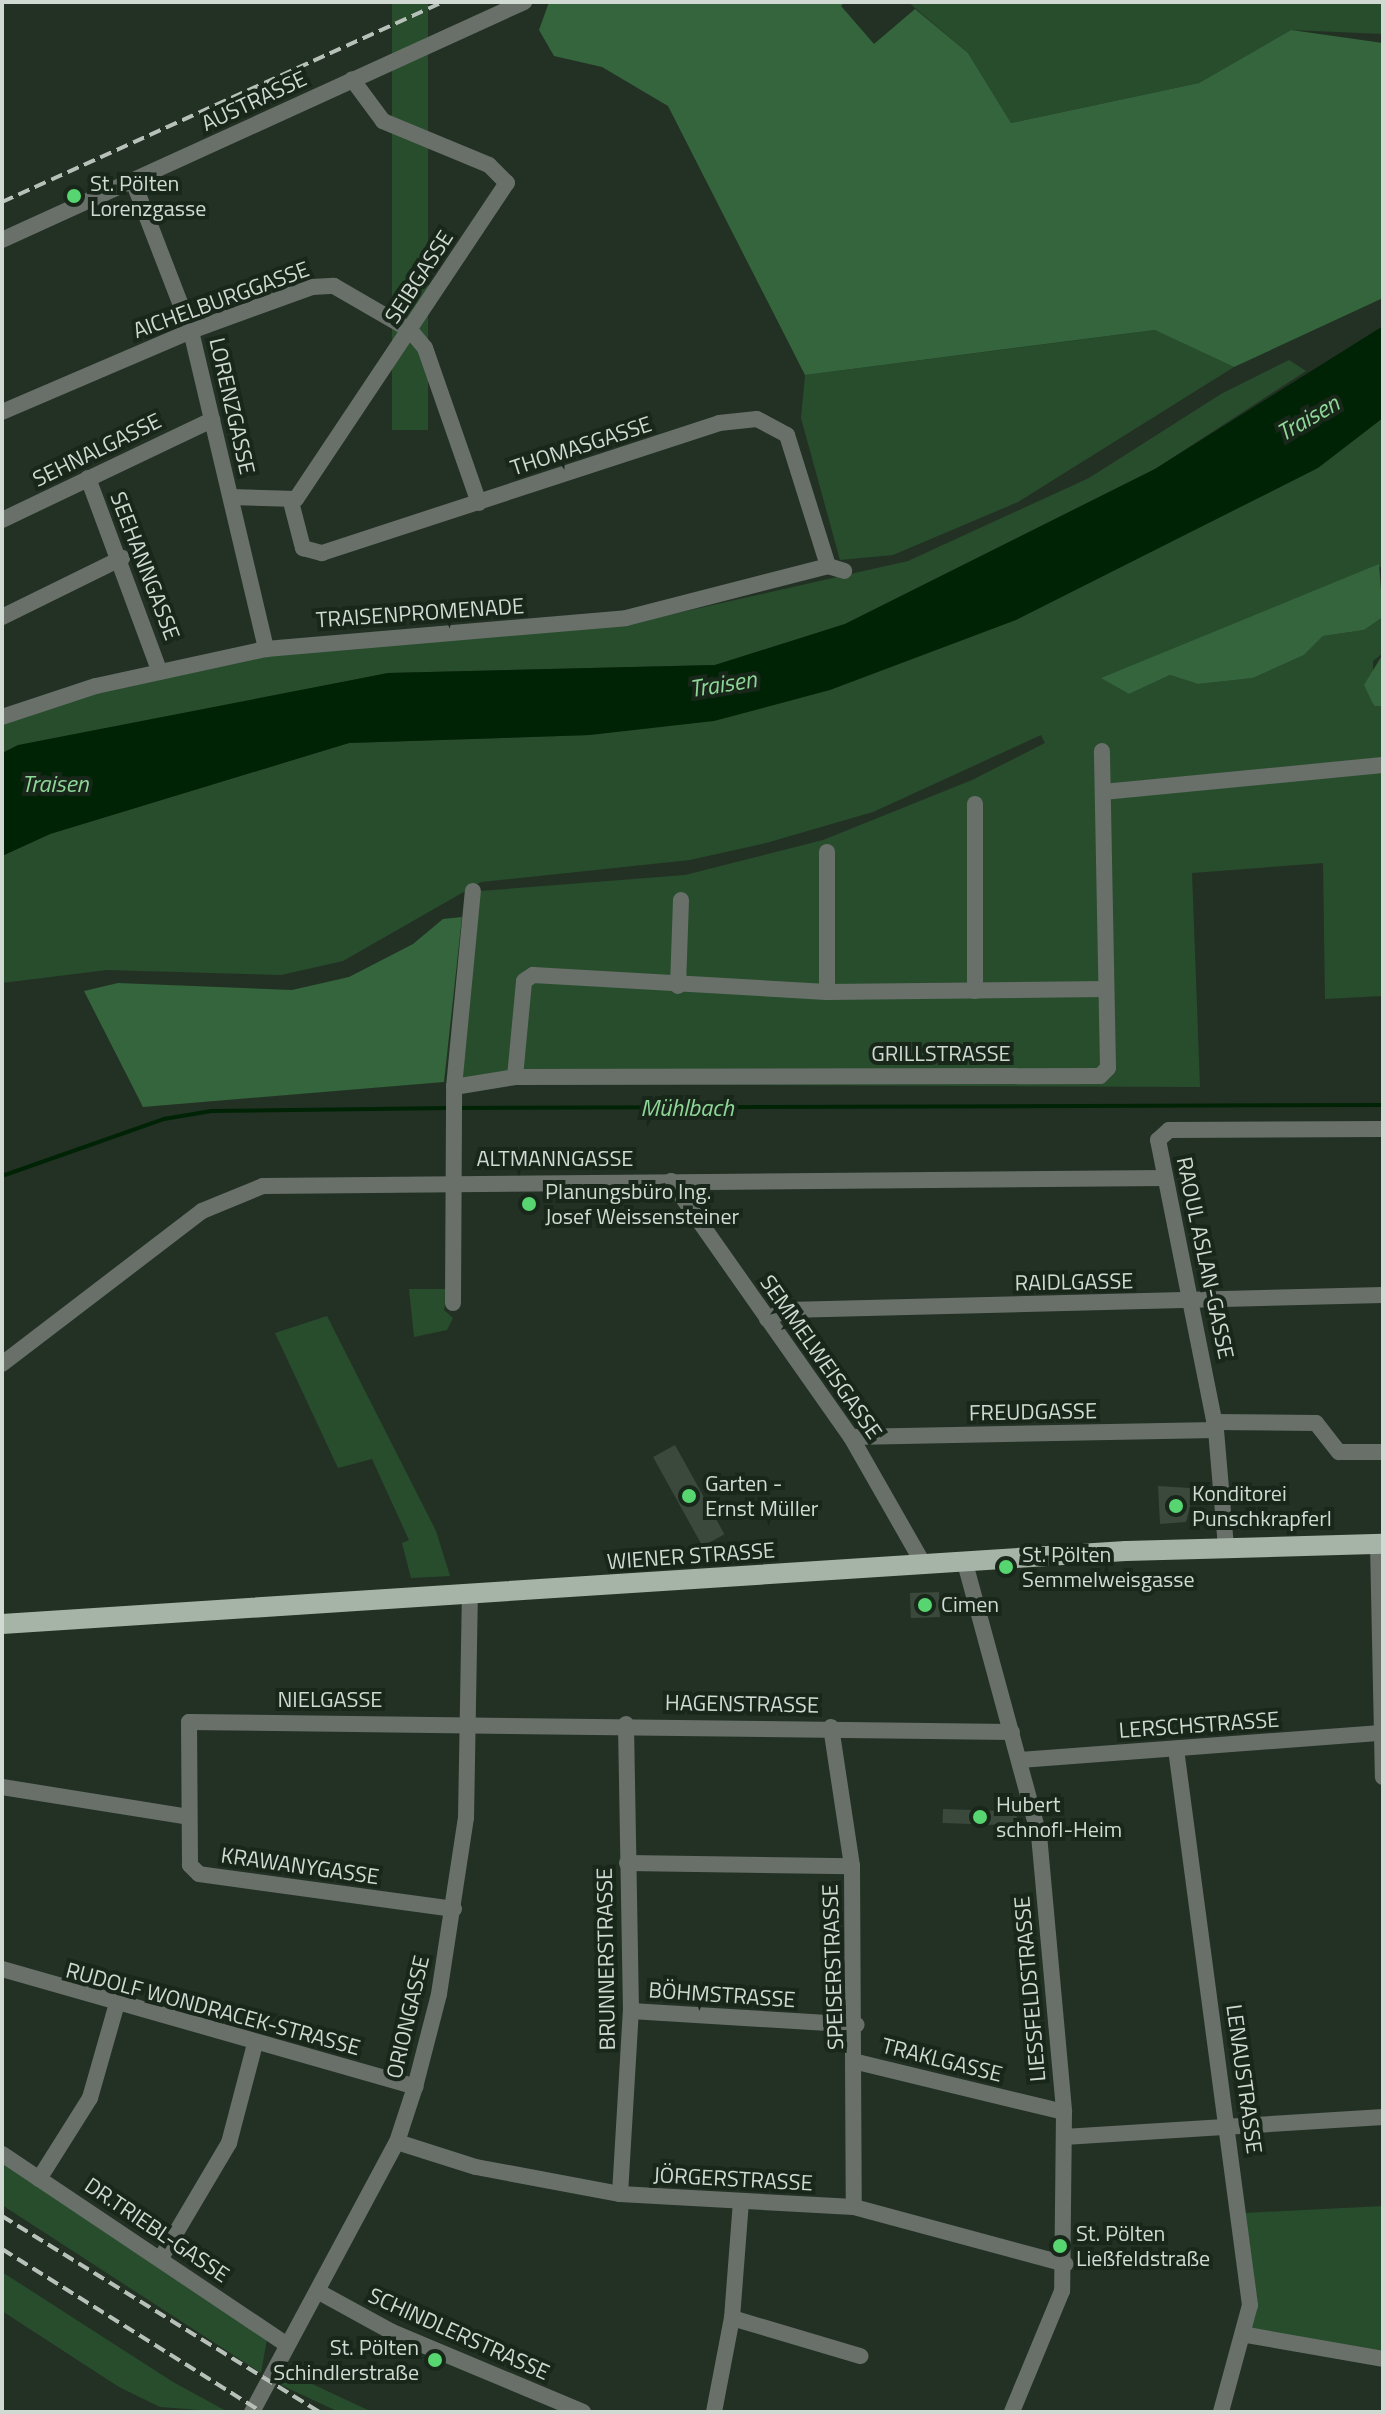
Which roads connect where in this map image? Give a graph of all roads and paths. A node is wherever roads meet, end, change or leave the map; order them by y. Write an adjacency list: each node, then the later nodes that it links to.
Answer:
1 (524, 2): 2 (street, AUSTRASSE)
2 (352, 79): 3 (street, AUSTRASSE); 5 (street, SEIBGASSE)
3 (133, 181): 4 (street, AUSTRASSE); 6 (street, LORENZGASSE)
4 (2, 240)
5 (410, 330): 6 (street, AICHELBURGGASSE); 11 (street, SEIBGASSE); 12 (street, AICHELBURGGASSE)
6 (191, 331): 7 (street, AICHELBURGGASSE); 8 (street, LORENZGASSE)
7 (2, 412)
8 (212, 420): 9 (street, SEHNALGASSE); 10 (street, LORENZGASSE)
9 (88, 478): 13 (street, SEHNALGASSE); 14 (street, SEEHANNGASSE)
10 (231, 497): 11 (street); 17 (street, LORENZGASSE)
11 (291, 502): 12 (street, THOMASGASSE)
12 (479, 503): 15 (street, THOMASGASSE)
13 (2, 520)
14 (122, 558): 16 (street); 18 (street, SEEHANNGASSE)
15 (836, 568): 17 (street, TRAISENPROMENADE)
16 (2, 617)
17 (266, 649): 18 (street, TRAISENPROMENADE)
18 (159, 670): 19 (street, TRAISENPROMENADE)
19 (2, 717)
20 (1102, 751): 22 (street, GRILLSTRASSE)
21 (1383, 765): 22 (street)
22 (1103, 792): 28 (street, GRILLSTRASSE)
23 (975, 804): 29 (street)
24 (827, 852): 30 (street)
25 (473, 891): 32 (street)
26 (681, 900): 27 (street)
27 (678, 986): 30 (street); 31 (street)
28 (1105, 989): 29 (street); 31 (street, GRILLSTRASSE)
29 (975, 991): 30 (street)
30 (827, 992)
31 (515, 1077): 32 (street, GRILLSTRASSE)
32 (454, 1087): 35 (street)
33 (1383, 1129): 34 (street, RAOUL ASLAN-GASSE)
34 (1165, 1178): 36 (street, ALTMANNGASSE); 38 (street, RAOUL ASLAN-GASSE)
35 (453, 1181): 36 (street, ALTMANNGASSE); 39 (street); 41 (street, ALTMANNGASSE)
36 (671, 1181): 40 (street, SEMMELWEISGASSE)
37 (1383, 1295): 38 (street, RAIDLGASSE)
38 (1193, 1302): 40 (street, RAIDLGASSE); 42 (street, RAOUL ASLAN-GASSE)
39 (453, 1303)
40 (767, 1319): 43 (street, SEMMELWEISGASSE)
41 (2, 1364)
42 (1215, 1426): 43 (street, FREUDGASSE); 44 (street); 46 (street, RAOUL ASLAN-GASSE)
43 (851, 1437): 48 (street, SEMMELWEISGASSE)
44 (1383, 1452)
45 (1381, 1544): 46 (main road, WIENER STRASSE); 51 (street)
46 (1226, 1547): 47 (main road, WIENER STRASSE)
47 (965, 1563): 48 (main road, WIENER STRASSE); 56 (street, LIESSFELDSTRASSE)
48 (924, 1565): 49 (main road, WIENER STRASSE)
49 (470, 1594): 50 (main road, WIENER STRASSE); 53 (street, ORIONGASSE)
50 (2, 1624)
51 (1381, 1647): 57 (street)
52 (189, 1722): 53 (street, NIELGASSE); 62 (street, KRAWANYGASSE)
53 (470, 1722): 54 (street, HAGENSTRASSE); 65 (street, ORIONGASSE)
54 (626, 1724): 55 (street, HAGENSTRASSE); 63 (street, BRUNNERSTRASSE)
55 (831, 1727): 56 (street, HAGENSTRASSE); 64 (street, SPEISERSTRASSE)
56 (1012, 1732): 59 (street, LIESSFELDSTRASSE)
57 (1381, 1733): 58 (street, LERSCHSTRASSE); 60 (street)
58 (1176, 1749): 59 (street, LERSCHSTRASSE); 75 (street, LENAUSTRASSE)
59 (1020, 1760): 73 (street, LIESSFELDSTRASSE)
60 (1383, 1777)
61 (2, 1787): 62 (street)
62 (189, 1817): 65 (street, KRAWANYGASSE)
63 (627, 1863): 64 (street); 68 (street, BRUNNERSTRASSE)
64 (852, 1866): 69 (street, SPEISERSTRASSE)
65 (454, 1909): 72 (street, ORIONGASSE)
66 (2, 1969): 67 (street, RUDOLF WONDRACEK-STRASSE)
67 (116, 2007): 70 (street, RUDOLF WONDRACEK-STRASSE); 79 (street)
68 (631, 2011): 69 (street, BÖHMSTRASSE); 80 (street, BRUNNERSTRASSE)
69 (857, 2025): 71 (street, SPEISERSTRASSE)
70 (255, 2044): 72 (street, RUDOLF WONDRACEK-STRASSE); 83 (street)
71 (857, 2062): 73 (street, TRAKLGASSE); 82 (street, SPEISERSTRASSE)
72 (415, 2087): 77 (street, ORIONGASSE)
73 (1064, 2112): 76 (street, LIESSFELDSTRASSE)
74 (1383, 2117): 75 (street)
75 (1228, 2126): 76 (street); 87 (street, LENAUSTRASSE)
76 (1064, 2137): 84 (street, LIESSFELDSTRASSE)
77 (397, 2142): 80 (street, JÖRGERSTRASSE); 85 (street, ORIONGASSE)
78 (2, 2154): 79 (street, DR.TRIEBL-GASSE)
79 (39, 2179): 83 (street, DR.TRIEBL-GASSE)
80 (620, 2194): 81 (street, JÖRGERSTRASSE)
81 (741, 2202): 82 (street, JÖRGERSTRASSE); 86 (street)
82 (854, 2207): 84 (street, JÖRGERSTRASSE)
83 (161, 2258): 88 (street, DR.TRIEBL-GASSE)
84 (1065, 2264): 94 (street, LIESSFELDSTRASSE)
85 (319, 2292): 88 (street, ORIONGASSE); 92 (street, SCHINDLERSTRASSE)
86 (732, 2318): 89 (street); 93 (street)
87 (1247, 2335): 90 (street); 95 (street, LENAUSTRASSE)
88 (287, 2345): 91 (street, ORIONGASSE)
89 (860, 2356)
90 (1383, 2359)
91 (252, 2412)
92 (583, 2412)
93 (714, 2412)
94 (1012, 2412)
95 (1221, 2412)

